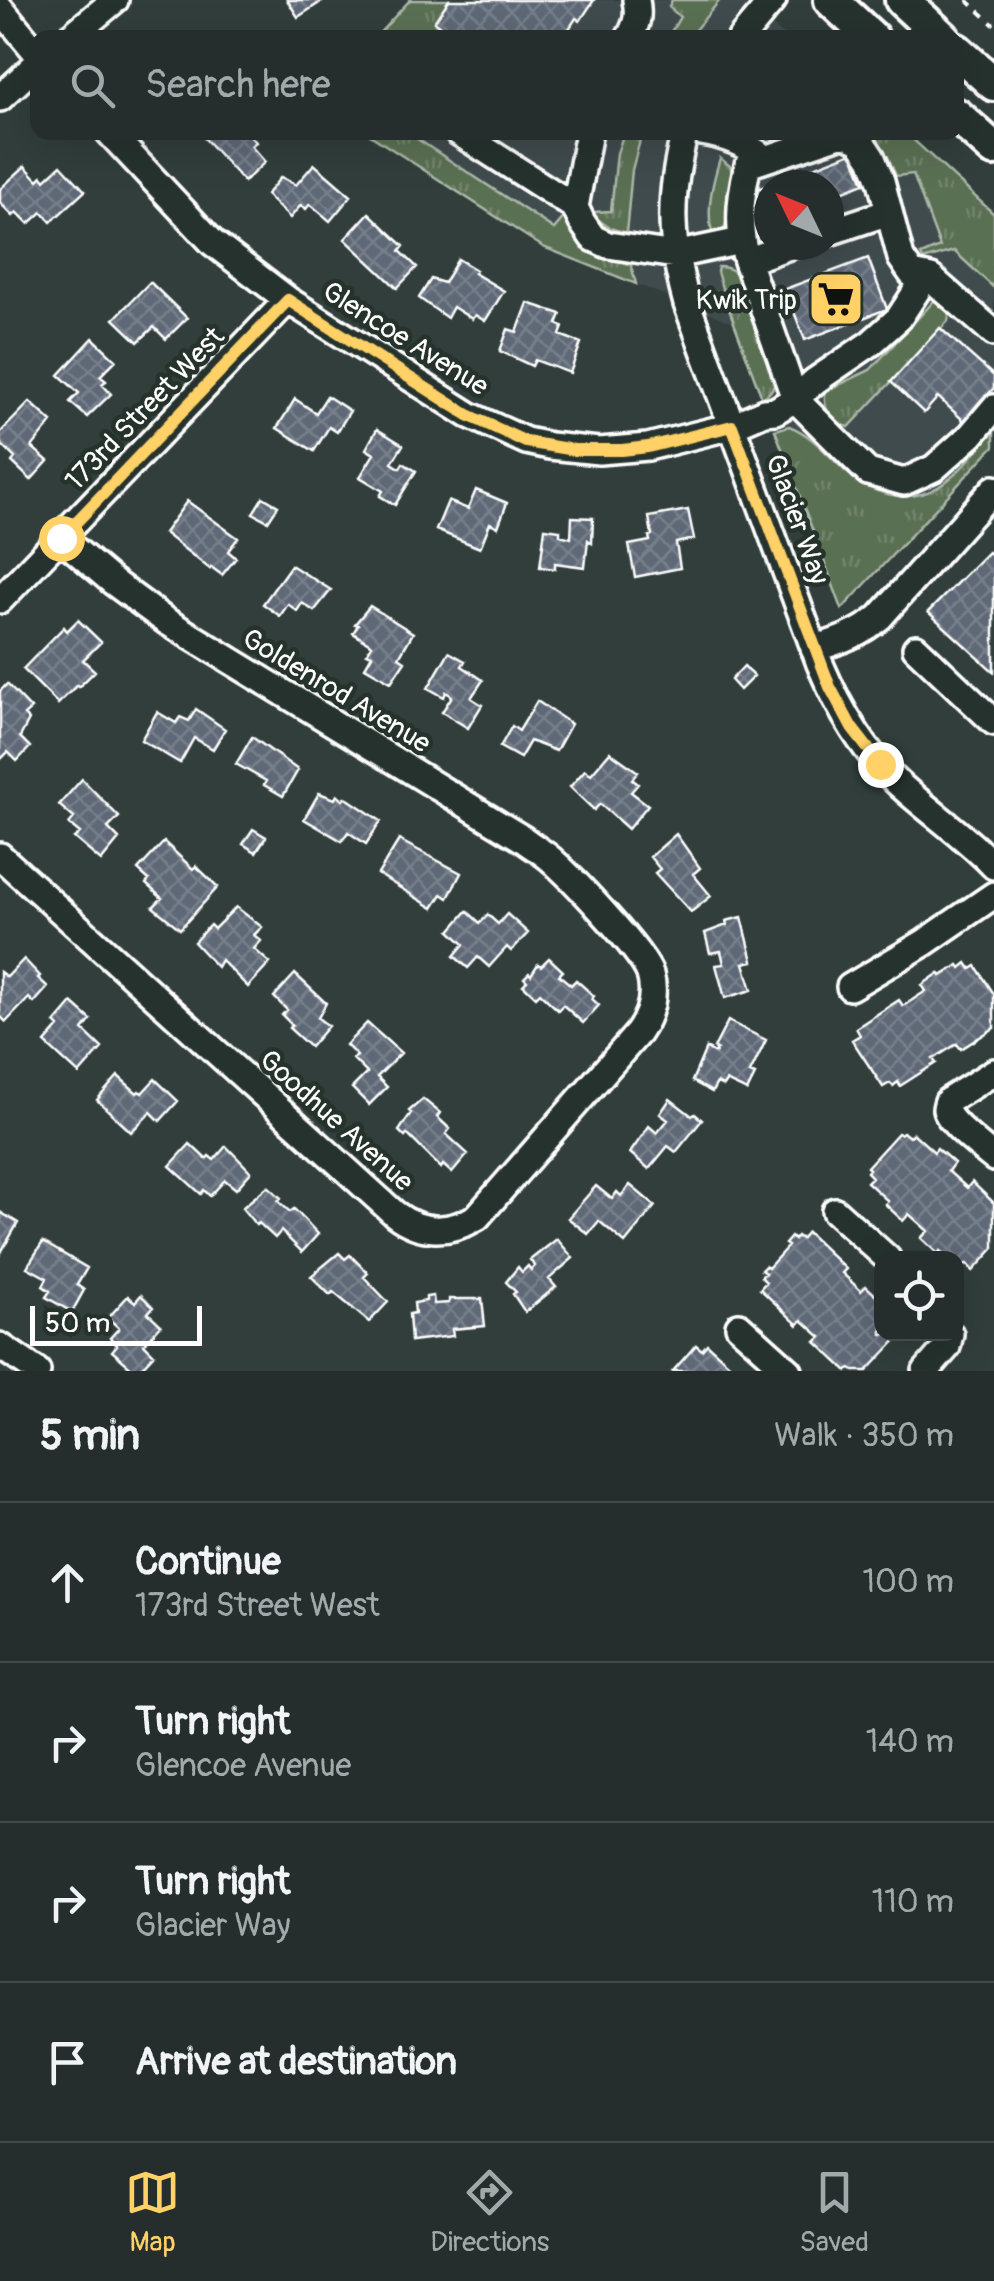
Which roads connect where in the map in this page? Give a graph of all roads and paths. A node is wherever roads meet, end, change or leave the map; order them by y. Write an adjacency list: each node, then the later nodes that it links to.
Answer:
1 (115, 0): 9 (street)
2 (636, 0): 10 (street)
3 (773, 0): 11 (street)
4 (831, 0): 12 (main road)
5 (902, 0): 13 (main road)
6 (966, 0): 8 (path)
7 (0, 8): 14 (street)
8 (994, 25)
9 (79, 30)
10 (633, 30)
11 (748, 30)
12 (863, 30)
13 (934, 30)
14 (30, 44)
15 (964, 57): 17 (main road)
16 (30, 70): 18 (street)
17 (994, 84)
18 (0, 98)
19 (964, 122): 27 (main road)
20 (116, 140): 36 (street, Glencoe Avenue)
21 (470, 140): 29 (street)
22 (588, 140): 29 (street)
23 (682, 140): 34 (street, Glacier Way)
24 (734, 140): 28 (street)
25 (820, 140): 28 (street)
26 (860, 140): 30 (street)
27 (994, 149)
28 (765, 158): 33 (street)
29 (576, 208): 34 (street)
30 (889, 212): 31 (street); 35 (street)
31 (844, 227)
32 (754, 250): 33 (street)
33 (744, 251): 34 (street); 38 (street)
34 (675, 255): 40 (street, Glacier Way)
35 (925, 278): 37 (street); 38 (street, Glencoe Avenue)
36 (288, 300): 40 (street, Glencoe Avenue); 42 (street, 173rd Street West)
37 (994, 333)
38 (795, 399): 39 (street); 40 (street, Glencoe Avenue)
39 (994, 408)
40 (732, 426): 45 (street, Glacier Way)
41 (994, 489): 45 (street)
42 (61, 538): 43 (street, 173rd Street West); 49 (street, Goldenrod Avenue)
43 (0, 600)
44 (916, 648): 46 (street)
45 (814, 649): 48 (street, Glacier Way)
46 (994, 722)
47 (0, 856): 49 (street, Goodhue Avenue)
48 (994, 866)
49 (582, 892)
50 (994, 895): 51 (street)
51 (850, 987)
52 (994, 1072): 53 (street)
53 (994, 1158)
54 (835, 1212): 55 (street)
55 (879, 1251)
56 (740, 1326): 60 (street)
57 (948, 1341): 61 (street)
58 (0, 1346): 59 (street)
59 (38, 1371)
60 (789, 1371)
61 (926, 1371)

